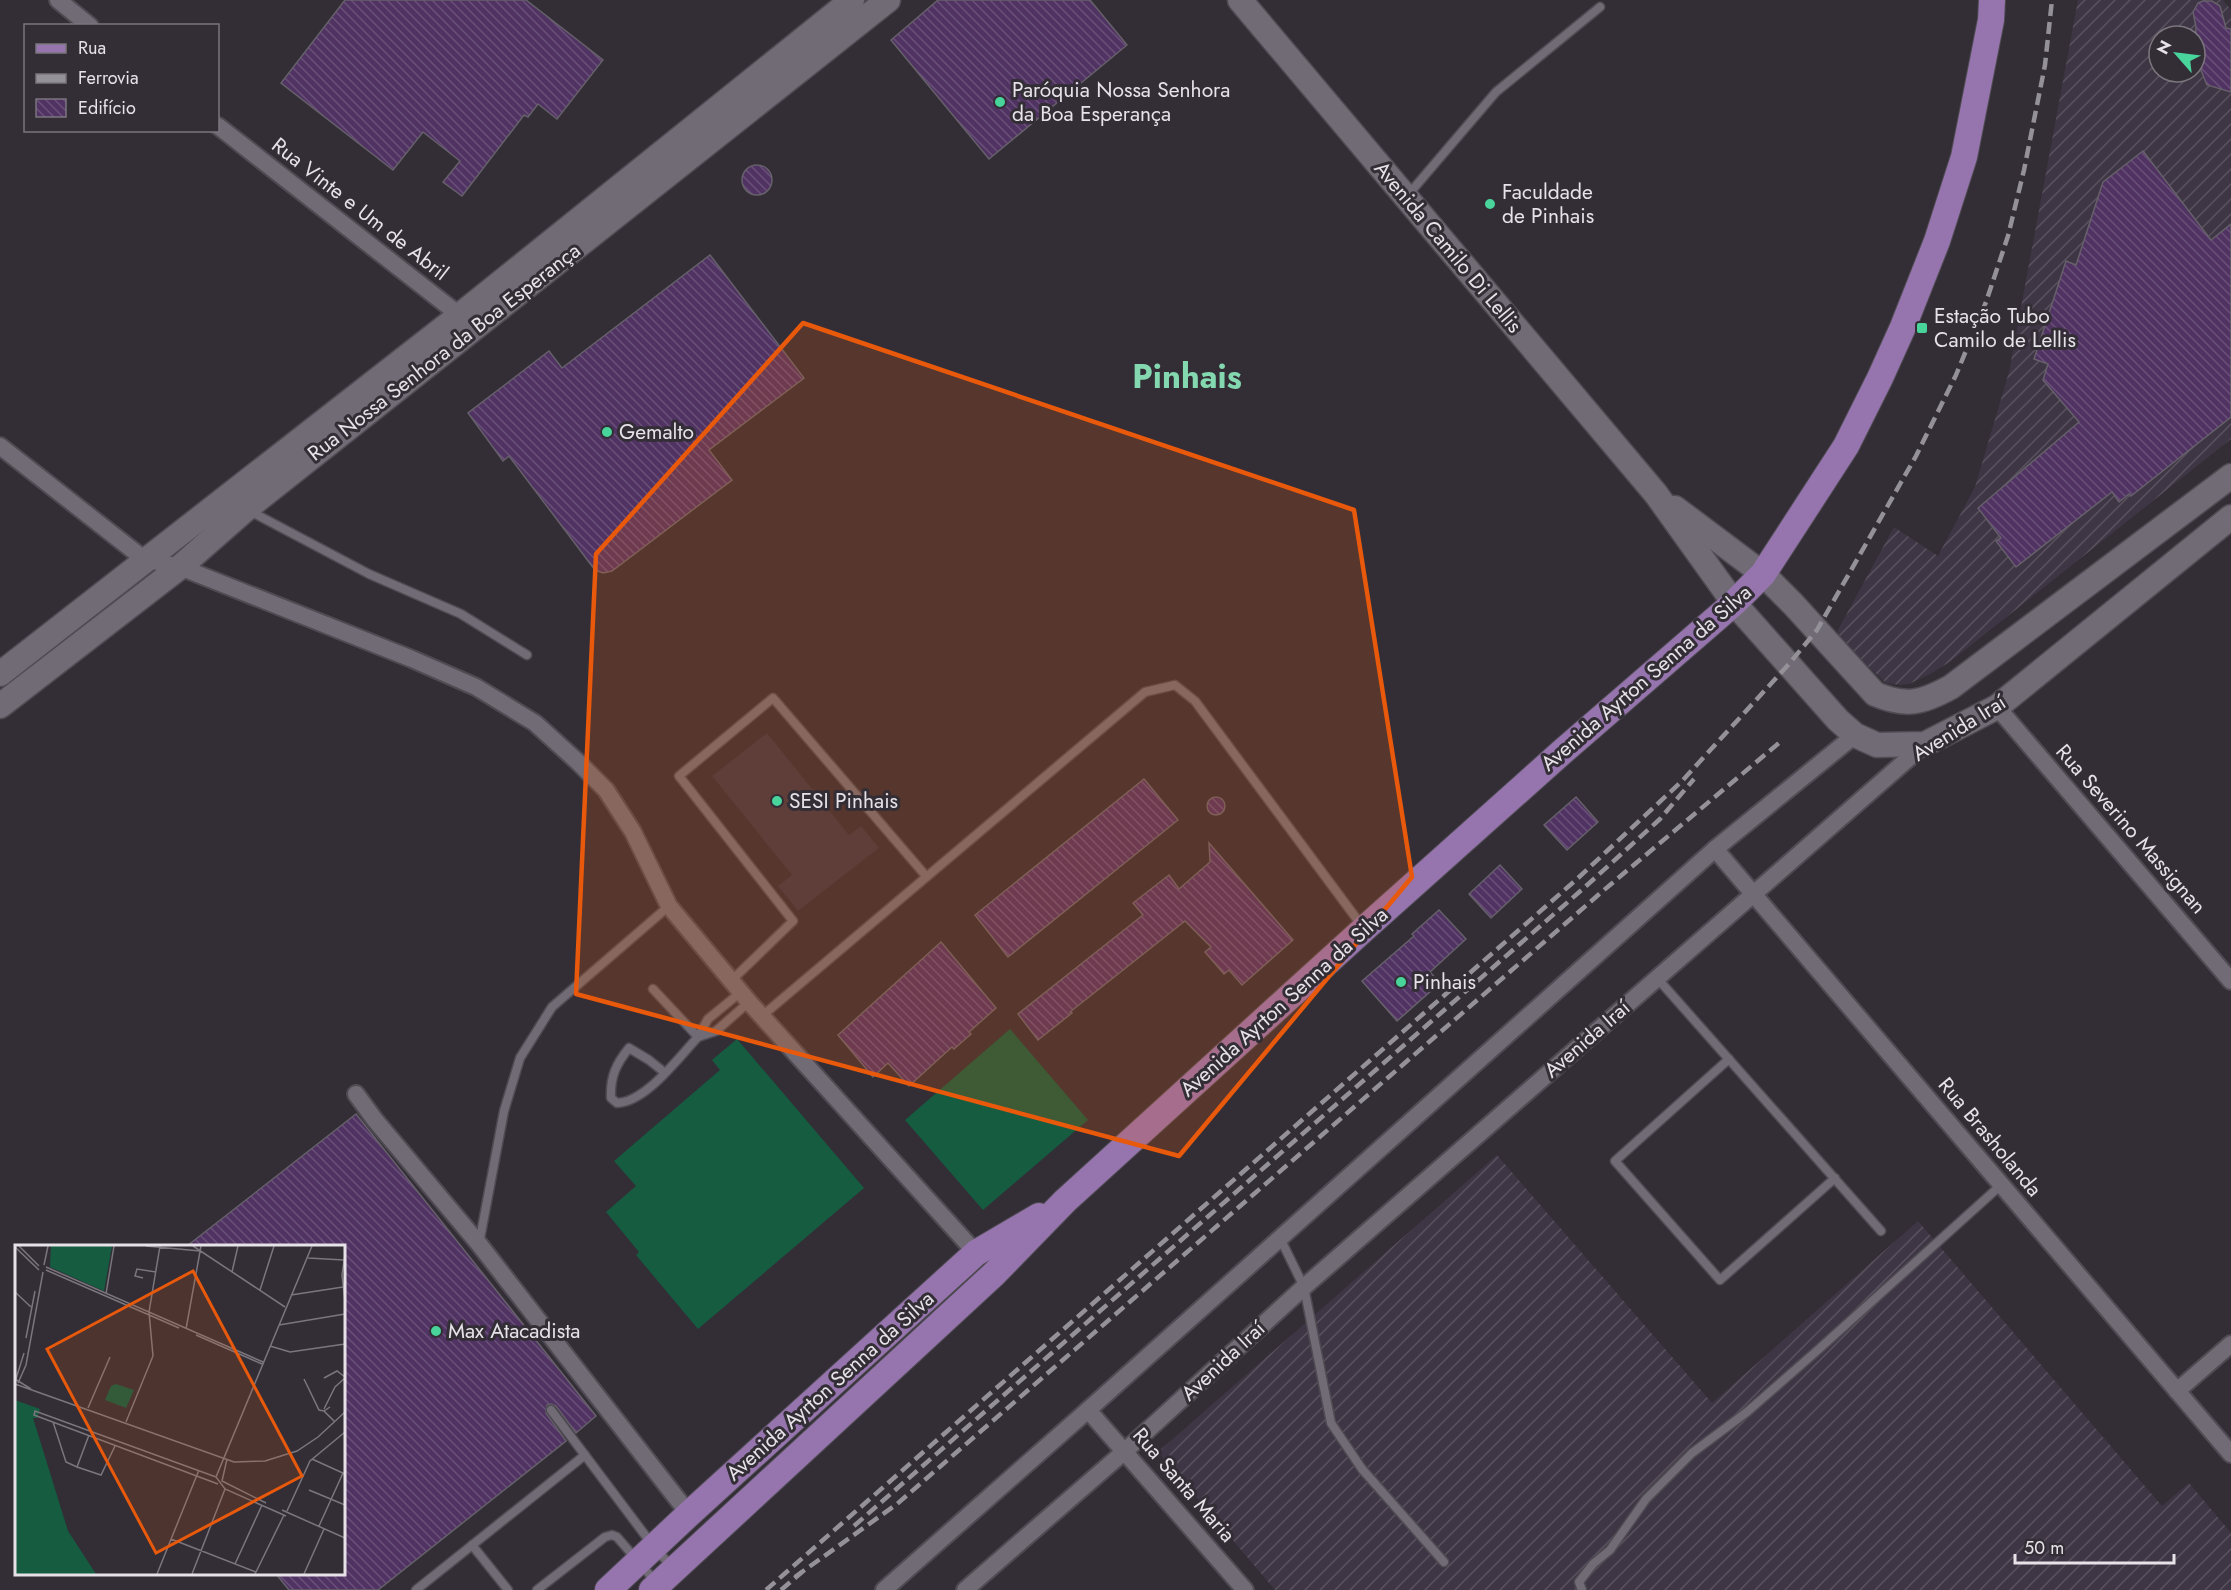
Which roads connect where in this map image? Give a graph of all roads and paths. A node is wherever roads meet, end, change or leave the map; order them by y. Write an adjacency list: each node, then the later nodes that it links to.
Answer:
1 (58, 0): 7 (street)
2 (852, 0): 10 (main road, Rua Nossa Senhora da Boa Esperança)
3 (888, 0): 10 (main road, Rua Nossa Senhora da Boa Esperança)
4 (1240, 0): 9 (main road, Avenida Camilo Di Lellis)
5 (1992, 0): 18 (main road, Avenida Ayrton Senna da Silva)
6 (1600, 7): 9 (lane)
7 (88, 24)
8 (219, 127): 10 (street, Rua Vinte e Um de Abril)
9 (1406, 197): 13 (main road, Avenida Camilo Di Lellis)
10 (467, 321): 14 (main road, Rua Nossa Senhora da Boa Esperança)
11 (0, 446): 16 (street)
12 (2231, 476): 22 (main road, Avenida Iraí)
13 (1656, 494): 18 (main road, Avenida Camilo Di Lellis); 19 (main road, Avenida Camilo Di Lellis)
14 (237, 503): 16 (main road, Rua Nossa Senhora da Boa Esperança); 17 (main road, Rua Nossa Senhora da Boa Esperança); 20 (lane)
15 (2231, 517): 24 (main road, Avenida Iraí)
16 (144, 560): 17 (street); 21 (main road, Rua Nossa Senhora da Boa Esperança)
17 (180, 567): 23 (main road, Rua Nossa Senhora da Boa Esperança); 30 (street)
18 (1763, 574): 19 (main road, Avenida Ayrton Senna da Silva); 22 (main road, Avenida Camilo Di Lellis)
19 (1734, 603): 25 (main road, Avenida Camilo Di Lellis); 31 (main road, Avenida Ayrton Senna da Silva)
20 (526, 655)
21 (0, 674)
22 (1875, 694)
23 (0, 706)
24 (1997, 707): 26 (main road, Avenida Iraí); 33 (street, Rua Severino Massignan)
25 (1855, 735): 26 (main road, Avenida Camilo Di Lellis); 27 (street)
26 (1925, 744): 29 (street, Avenida Iraí)
27 (1715, 849): 29 (street, Rua Brasholanda); 45 (street)
28 (926, 876): 31 (lane); 35 (lane); 36 (lane)
29 (1753, 894): 32 (street, Avenida Iraí); 42 (street, Rua Brasholanda)
30 (669, 906): 35 (street); 46 (lane)
31 (1364, 929): 43 (main road, Avenida Ayrton Senna da Silva)
32 (1657, 978): 38 (lane); 48 (street, Avenida Iraí)
33 (2231, 981)
34 (652, 989): 37 (lane)
35 (740, 992): 36 (street); 37 (lane); 37 (lane)
36 (762, 1016): 47 (street)
37 (698, 1037): 39 (lane)
38 (1729, 1059): 41 (lane); 41 (lane)
39 (664, 1072): 39 (lane)
40 (356, 1094): 46 (street)
41 (1835, 1178): 44 (lane)
42 (2001, 1185): 50 (street, Rua Brasholanda); 68 (lane)
43 (1065, 1201): 47 (main road, Avenida Ayrton Senna da Silva); 60 (main road, Avenida Ayrton Senna da Silva)
44 (1881, 1231)
45 (1280, 1237): 48 (lane); 52 (street)
46 (479, 1244): 56 (street)
47 (976, 1252): 56 (main road, Avenida Ayrton Senna da Silva)
48 (1304, 1287): 53 (street, Avenida Iraí); 59 (lane)
49 (2231, 1344): 50 (street)
50 (2177, 1391): 54 (street, Rua Brasholanda)
51 (550, 1410): 55 (lane)
52 (1088, 1410): 53 (street, Rua Santa Maria); 65 (street)
53 (1125, 1451): 66 (street, Avenida Iraí); 67 (street, Rua Santa Maria)
54 (2231, 1454)
55 (585, 1455): 57 (lane); 58 (lane)
56 (688, 1514): 58 (main road, Avenida Ayrton Senna da Silva)
57 (472, 1545): 61 (lane); 62 (lane)
58 (647, 1554): 60 (lane); 60 (lane); 63 (lane); 64 (main road, Avenida Ayrton Senna da Silva)
59 (1444, 1562)
60 (661, 1581)
61 (416, 1590)
62 (508, 1590)
63 (537, 1590)
64 (608, 1590)
65 (885, 1590)
66 (965, 1590)
67 (1245, 1590)
68 (1582, 1590)

